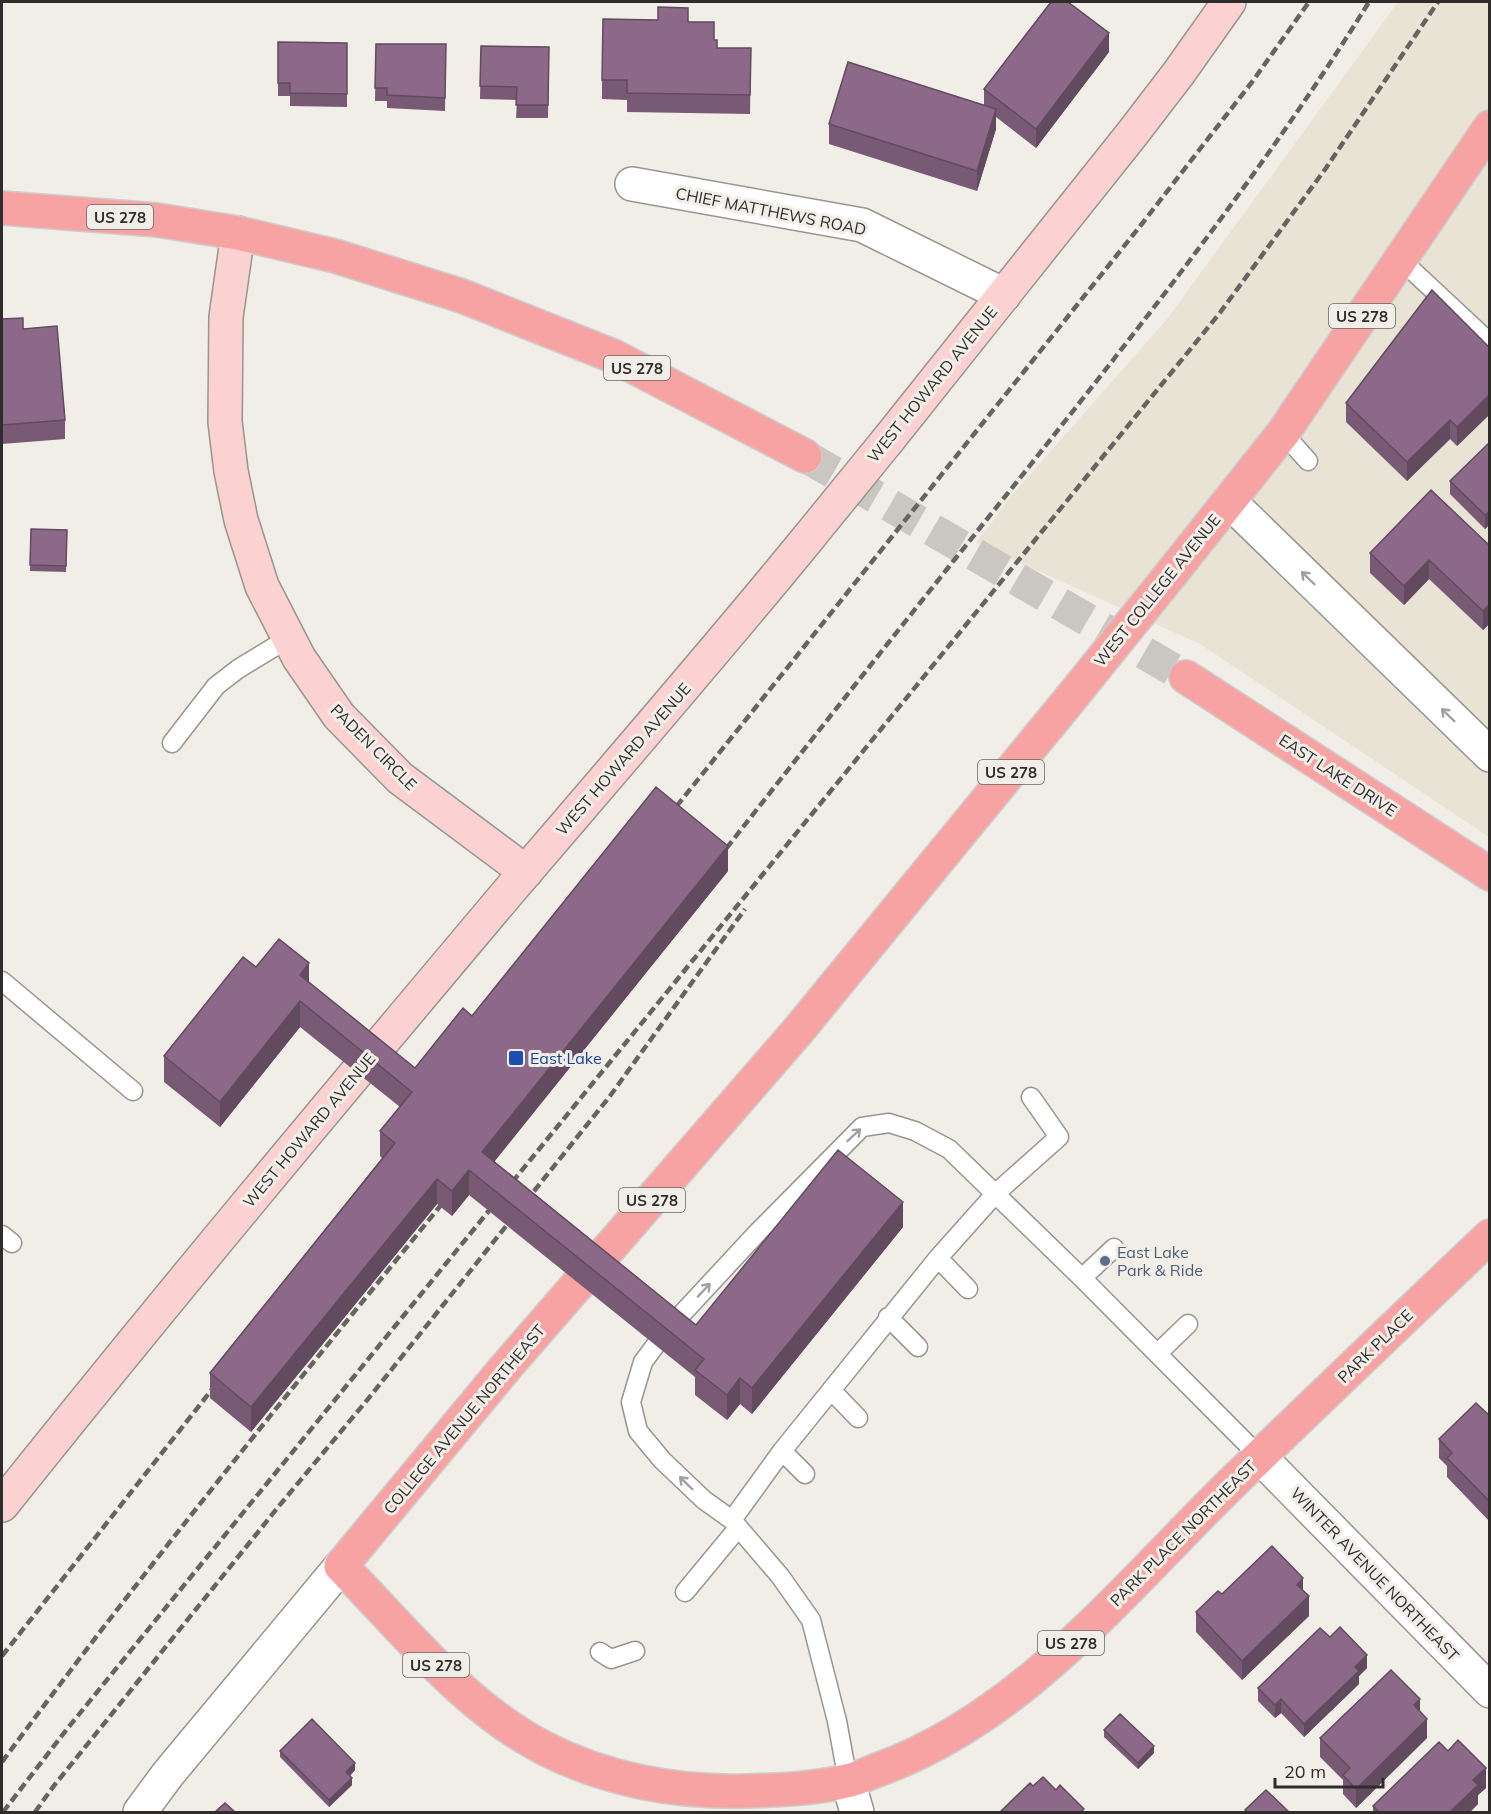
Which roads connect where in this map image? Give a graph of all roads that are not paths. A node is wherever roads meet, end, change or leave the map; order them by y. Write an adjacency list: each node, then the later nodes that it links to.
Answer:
1 (1229, 2): 7 (main road, WEST HOWARD AVENUE)
2 (1490, 128): 6 (main road, WEST COLLEGE AVENUE / US 278)
3 (632, 184): 7 (street, CHIEF MATTHEWS ROAD)
4 (2, 208): 5 (main road, US 278)
5 (238, 233): 10 (main road, US 278); 13 (main road, PADEN CIRCLE)
6 (1400, 259): 8 (lane); 9 (main road, WEST COLLEGE AVENUE / US 278)
7 (1004, 295): 17 (main road, WEST HOWARD AVENUE, bridge)
8 (1490, 343)
9 (1283, 433): 11 (lane); 12 (main road, WEST COLLEGE AVENUE / US 278)
10 (805, 456)
11 (1308, 461)
12 (1229, 501): 16 (street, one-way to 12); 20 (main road, WEST COLLEGE AVENUE / US 278, bridge)
13 (289, 638): 15 (lane); 17 (main road, PADEN CIRCLE)
14 (1186, 677): 18 (main road, EAST LAKE DRIVE)
15 (172, 742)
16 (1490, 756)
17 (526, 872): 38 (main road, WEST HOWARD AVENUE)
18 (1484, 875)
19 (2, 981): 21 (lane)
20 (797, 1032): 40 (main road, COLLEGE AVENUE NORTHEAST / US 278)
21 (133, 1091)
22 (1032, 1096): 23 (lane)
23 (996, 1192): 26 (lane); 27 (lane); 39 (lane, one-way to 23)
24 (1490, 1236): 36 (main road, PARK PLACE / US 278)
25 (1113, 1248): 27 (lane)
26 (938, 1258): 28 (lane); 29 (lane)
27 (1082, 1278): 32 (lane)
28 (968, 1289)
29 (888, 1317): 31 (lane); 33 (lane)
30 (1188, 1324): 32 (lane)
31 (918, 1347)
32 (1158, 1353): 36 (lane)
33 (831, 1390): 34 (lane); 35 (lane)
34 (858, 1418)
35 (782, 1451): 37 (lane); 39 (lane)
36 (1260, 1457): 44 (street, WINTER AVENUE NORTHEAST); 45 (main road, PARK PLACE NORTHEAST / US 278)
37 (805, 1474)
38 (2, 1505)
39 (735, 1524): 41 (lane); 45 (lane)
40 (341, 1566): 45 (main road, PARK PLACE NORTHEAST / US 278); 46 (street, COLLEGE AVENUE NORTHEAST)
41 (685, 1592)
42 (600, 1652): 43 (lane)
43 (635, 1652)
44 (1490, 1691)
45 (848, 1781): 47 (street)
46 (140, 1812)
47 (857, 1812)

